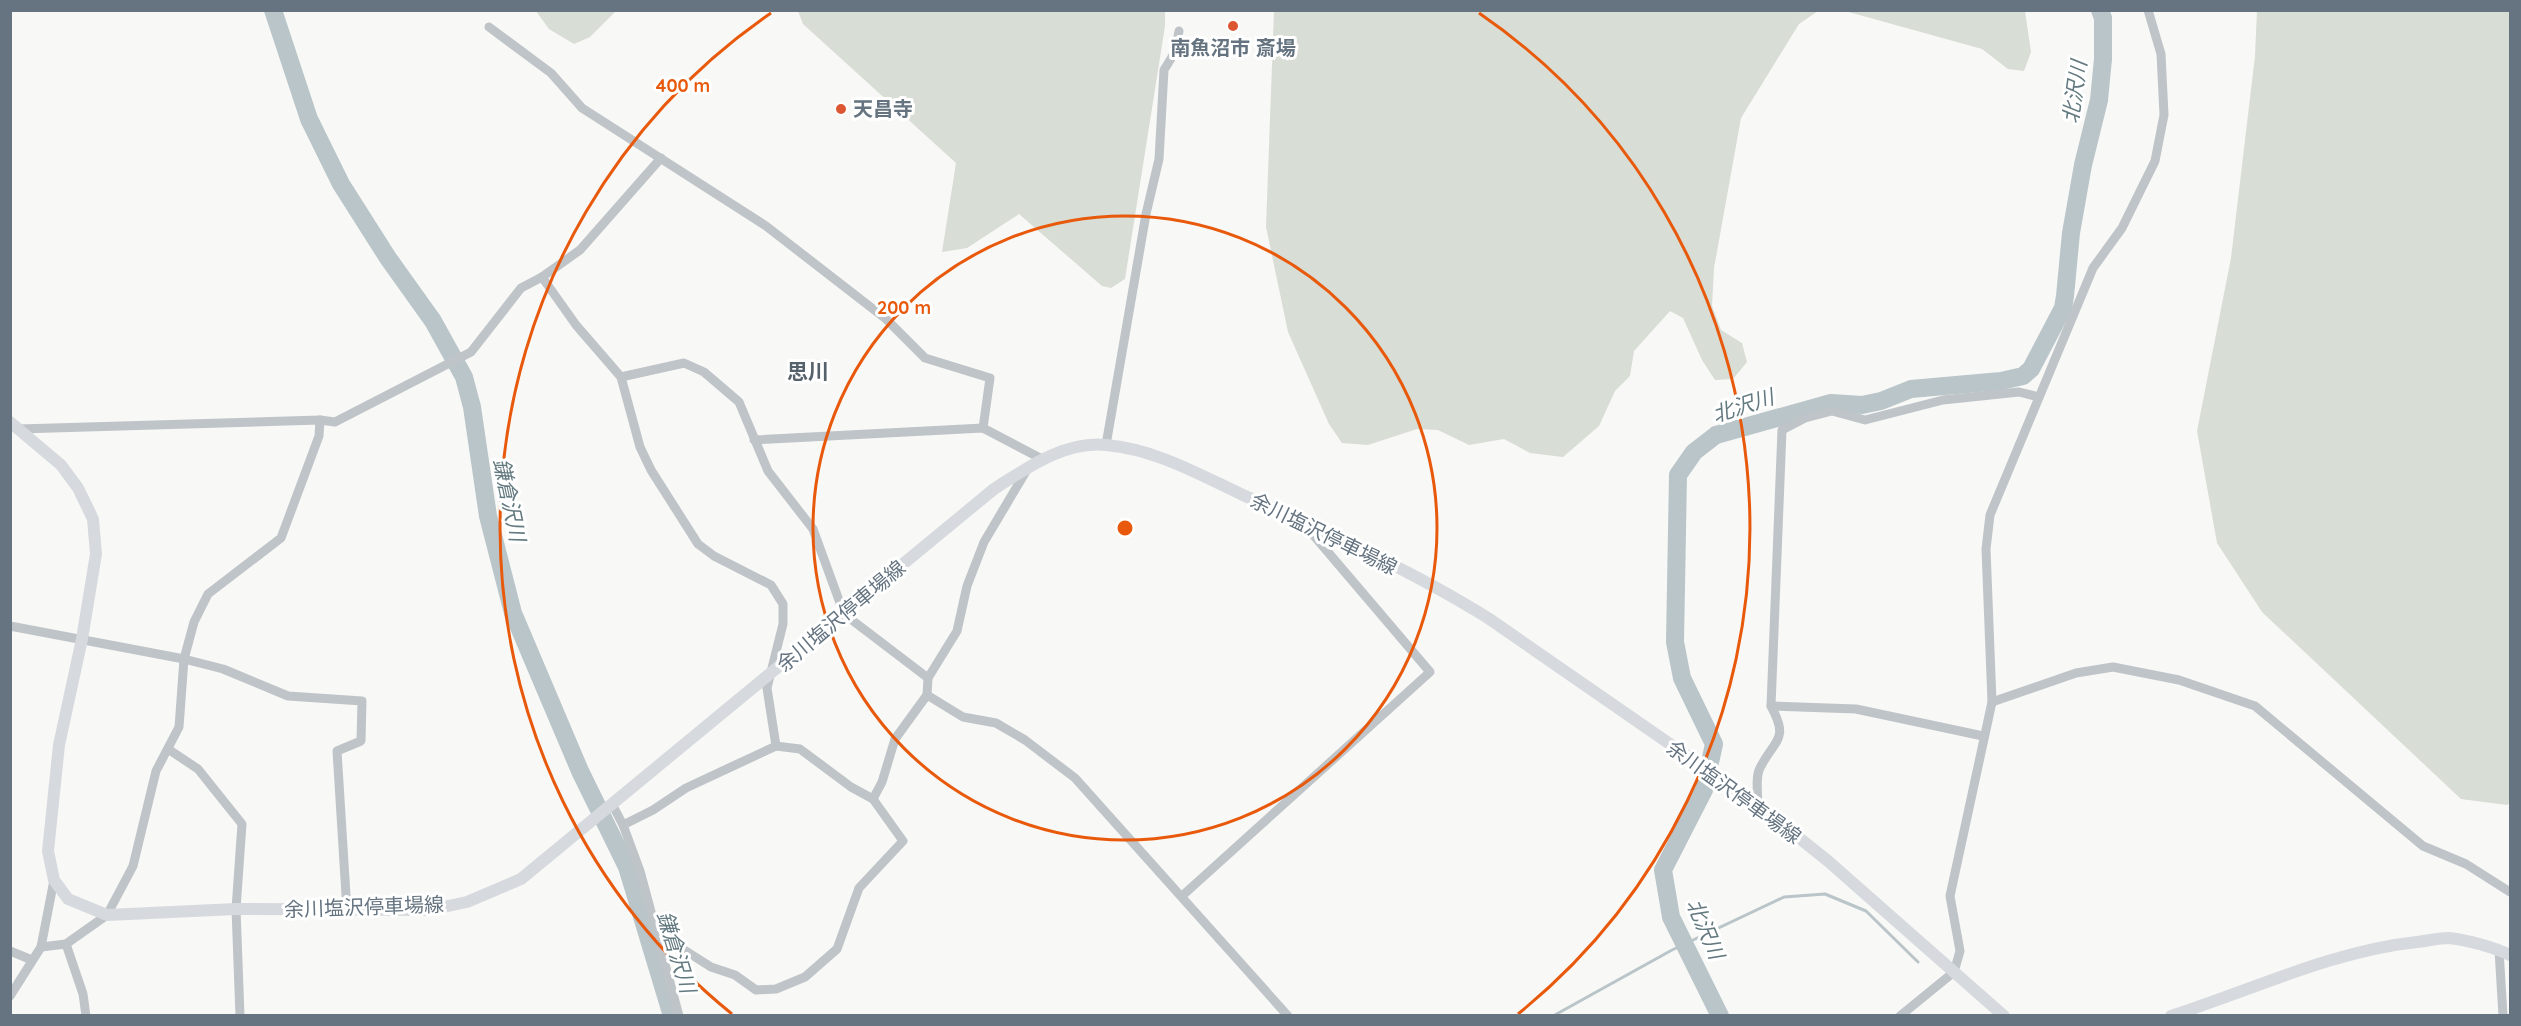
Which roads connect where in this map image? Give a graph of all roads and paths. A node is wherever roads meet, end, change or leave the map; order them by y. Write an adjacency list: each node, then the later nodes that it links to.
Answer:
1 (2148, 10): 7 (street)
2 (489, 27): 4 (street)
3 (1179, 31): 12 (street)
4 (661, 158): 5 (street); 10 (street)
5 (542, 277): 6 (street); 8 (street)
6 (621, 377): 11 (street); 20 (street)
7 (2039, 397): 23 (street); 24 (street)
8 (320, 420): 9 (street); 19 (street)
9 (15, 425): 18 (main road)
10 (983, 428): 11 (street); 13 (street)
11 (754, 440): 16 (street)
12 (1106, 445): 13 (main road, 余川塩沢停車場線); 15 (main road, 余川塩沢停車場線)
13 (1042, 459): 14 (main road, 余川塩沢停車場線)
14 (1029, 467): 16 (main road, 余川塩沢停車場線); 21 (street)
15 (1302, 522): 30 (main road, 余川塩沢停車場線); 34 (street)
16 (844, 614): 20 (main road, 余川塩沢停車場線); 21 (street)
17 (10, 626): 18 (street)
18 (82, 639): 19 (street); 32 (main road)
19 (184, 659): 27 (street); 36 (street)
20 (771, 674): 26 (street); 29 (main road, 余川塩沢停車場線)
21 (928, 678): 22 (street)
22 (927, 695): 28 (street); 34 (street)
23 (1992, 702): 25 (street); 33 (street)
24 (1772, 706): 25 (street); 30 (street)
25 (1983, 736): 44 (street)
26 (776, 746): 28 (street); 31 (street)
27 (168, 749): 35 (street); 37 (street)
28 (873, 799): 38 (street)
29 (612, 804): 31 (street); 36 (main road, 余川塩沢停車場線)
30 (1758, 805): 44 (main road, 余川塩沢停車場線)
31 (623, 825): 38 (street)
32 (54, 880): 37 (main road, 余川塩沢停車場線); 40 (street)
33 (2511, 892)
34 (1182, 896): 49 (street)
35 (236, 909): 36 (main road, 余川塩沢停車場線); 37 (main road, 余川塩沢停車場線); 47 (street)
36 (347, 910)
37 (107, 915): 39 (street)
38 (659, 934): 48 (street)
39 (66, 944): 40 (street); 46 (street)
40 (41, 946): 43 (street)
41 (10, 951): 43 (street)
42 (2505, 952): 52 (main road); 53 (street)
43 (32, 960): 45 (street)
44 (1954, 972): 50 (street); 51 (main road, 余川塩沢停車場線)
45 (10, 996)
46 (86, 1016)
47 (240, 1016)
48 (679, 1016)
49 (1288, 1016)
50 (1900, 1016)
51 (2004, 1016)
52 (2171, 1016)
53 (2503, 1016)

